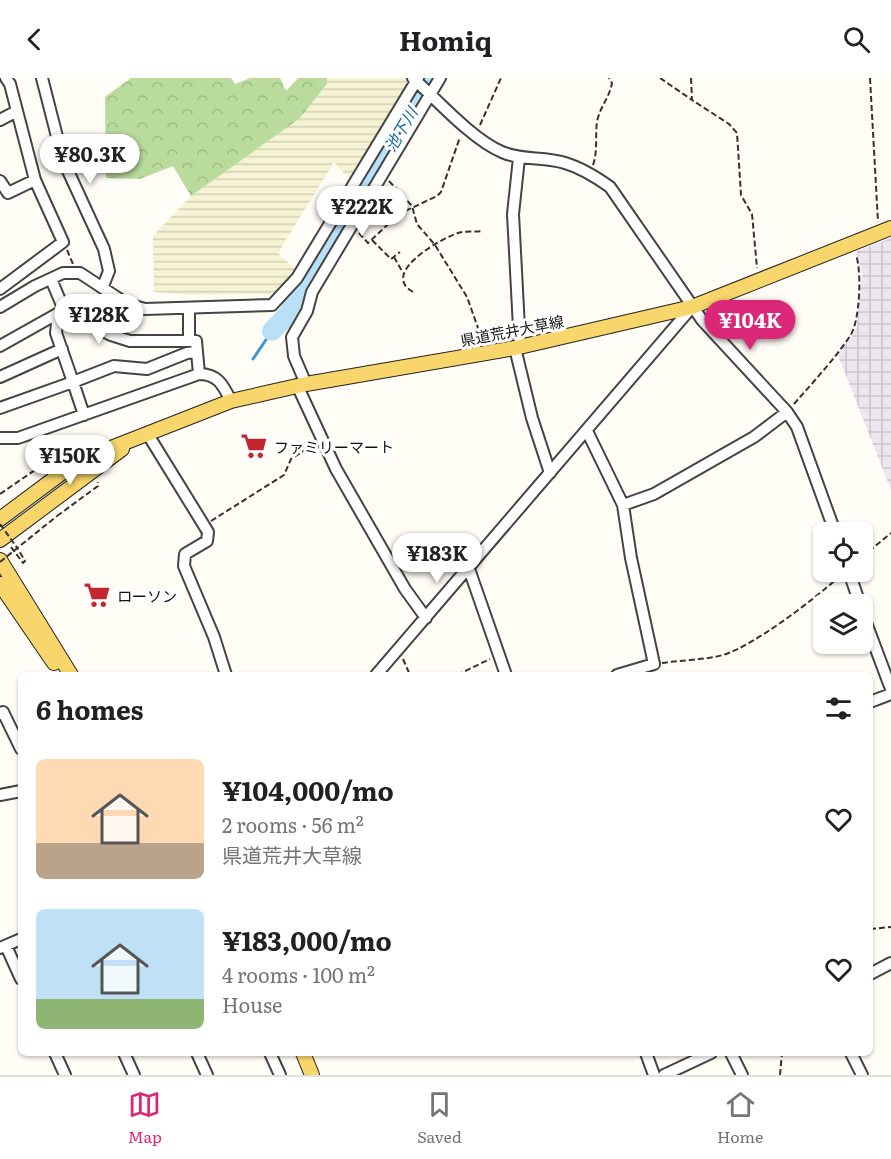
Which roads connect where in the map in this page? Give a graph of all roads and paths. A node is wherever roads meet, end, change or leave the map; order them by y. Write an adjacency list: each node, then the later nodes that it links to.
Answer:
1 (6, 78): 12 (street)
2 (42, 78): 35 (street)
3 (440, 78): 10 (street)
4 (501, 78): 14 (path)
5 (609, 78): 16 (path)
6 (660, 78): 11 (path)
7 (691, 78): 11 (path)
8 (870, 78): 23 (path)
9 (415, 79): 10 (street); 39 (street)
10 (431, 94): 14 (street); 17 (street)
11 (692, 100): 33 (path)
12 (17, 111): 13 (street); 18 (street)
13 (0, 120)
14 (472, 132): 15 (street); 20 (path)
15 (519, 158): 16 (street); 43 (street)
16 (590, 173): 38 (street)
17 (383, 174): 20 (path); 21 (street)
18 (35, 180): 19 (street); 25 (street)
19 (0, 181)
20 (412, 206): 24 (path); 27 (path)
21 (352, 226): 24 (path); 50 (street)
22 (482, 231): 27 (path)
23 (885, 231): 26 (main road, 県道荒井大草線)
24 (372, 240): 29 (path)
25 (63, 242): 30 (path); 34 (street)
26 (851, 244): 33 (main road, 県道荒井大草線); 53 (path)
27 (435, 245): 31 (path); 46 (path)
28 (400, 252): 29 (path)
29 (394, 257): 31 (path)
30 (74, 267)
31 (403, 273): 36 (path)
32 (51, 279): 35 (street); 37 (street); 40 (street)
33 (759, 280): 38 (main road, 県道荒井大草線)
34 (1, 285)
35 (103, 286): 39 (street)
36 (413, 292)
37 (0, 307)
38 (692, 307): 43 (main road, 県道荒井大草線); 53 (street); 55 (street)
39 (189, 308): 41 (street)
40 (61, 312): 41 (street); 42 (street); 44 (street)
41 (189, 341): 45 (street)
42 (0, 346)
43 (518, 348): 46 (main road, 県道荒井大草線); 61 (street)
44 (62, 350): 48 (street); 49 (street)
45 (197, 352): 47 (street); 49 (street)
46 (486, 353): 50 (main road, 県道荒井大草線)
47 (199, 374): 51 (street); 54 (street)
48 (0, 377)
49 (72, 382): 52 (street); 54 (street)
50 (302, 384): 51 (main road, 県道荒井大草線); 58 (street)
51 (231, 401): 56 (main road, 県道荒井大草線)
52 (0, 408)
53 (787, 412): 64 (street); 66 (street)
54 (84, 415): 57 (street)
55 (587, 431): 61 (street); 64 (street)
56 (147, 433): 59 (main road, 県道荒井大草線); 68 (street)
57 (0, 438)
58 (323, 439): 68 (path); 77 (street)
59 (134, 440): 65 (main road, 県道荒井大草線); 70 (main road, 県道荒井大草線)
60 (75, 451): 63 (path)
61 (550, 473): 74 (street)
62 (99, 478): 72 (path, bridge)
63 (0, 494)
64 (623, 504): 81 (street)
65 (0, 519)
66 (831, 522)
67 (0, 524): 72 (path, bridge)
68 (204, 526): 84 (street)
69 (891, 533): 71 (path)
70 (6, 543): 72 (path)
71 (873, 548)
72 (18, 549): 73 (path, bridge)
73 (0, 561): 83 (main road)
74 (469, 569): 77 (street); 80 (street)
75 (834, 582): 81 (path)
76 (0, 584): 82 (main road)
77 (426, 618): 79 (street)
78 (873, 641): 90 (street)
79 (399, 649): 85 (street); 86 (path)
80 (499, 655): 87 (path); 88 (street)
81 (654, 664): 89 (street)
82 (60, 672)
83 (69, 672)
84 (225, 672)
85 (379, 672)
86 (409, 672)
87 (463, 672)
88 (505, 672)
89 (627, 672)
90 (891, 689)
91 (891, 694): 92 (street)
92 (873, 701)
93 (0, 714): 94 (street)
94 (18, 742)
95 (18, 792): 96 (street)
96 (0, 795)
97 (891, 927): 98 (path)
98 (873, 929)
99 (18, 940): 100 (street)
100 (3, 947): 103 (street)
101 (891, 963): 102 (street)
102 (873, 972)
103 (18, 974)
104 (56, 1056): 115 (street)
105 (125, 1056): 116 (street)
106 (198, 1056): 117 (street)
107 (271, 1056): 118 (street)
108 (304, 1056): 119 (main road)
109 (647, 1056): 120 (street)
110 (705, 1056): 121 (street)
111 (732, 1056): 114 (street)
112 (782, 1056): 122 (path)
113 (852, 1056): 123 (street)
114 (738, 1074)
115 (65, 1075)
116 (134, 1075)
117 (207, 1075)
118 (280, 1075)
119 (312, 1075)
120 (654, 1075)
121 (664, 1075)
122 (780, 1075)
123 (862, 1075)

